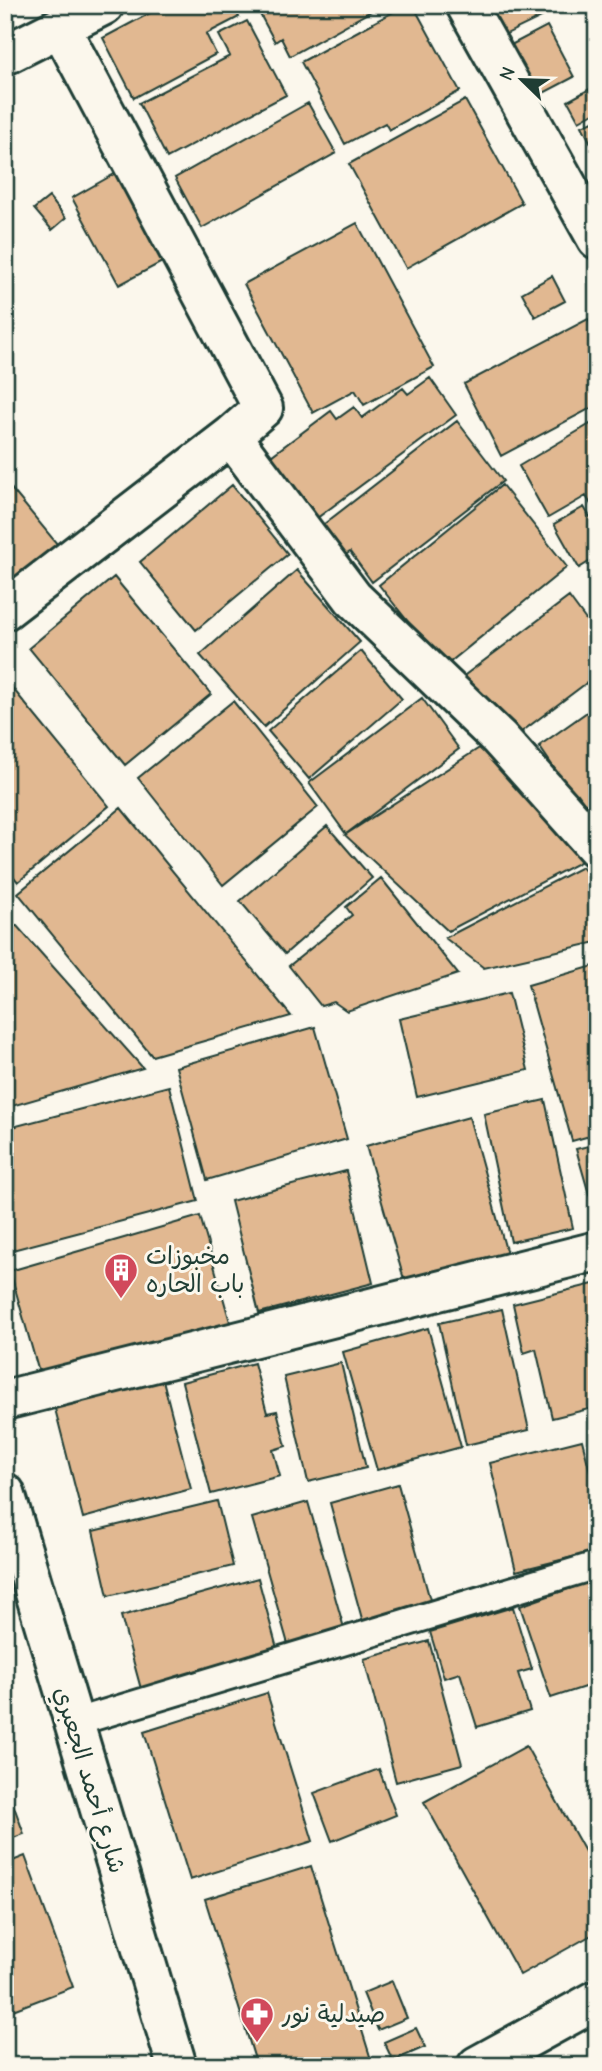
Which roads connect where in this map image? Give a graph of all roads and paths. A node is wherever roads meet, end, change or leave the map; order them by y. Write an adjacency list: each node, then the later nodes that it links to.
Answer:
1 (104, 5): 3 (street)
2 (466, 5): 5 (street)
3 (60, 27): 4 (street); 6 (street)
4 (5, 55)
5 (597, 239)
6 (231, 436): 7 (street); 8 (street)
7 (5, 610)
8 (597, 848)
9 (597, 1251): 10 (street)
10 (5, 1400)
11 (5, 1493): 13 (street, شارع أحمد الجعبري)
12 (597, 1565): 13 (lane)
13 (73, 1723): 15 (street, شارع أحمد الجعبري)
14 (597, 2000): 16 (street)
15 (177, 2066)
16 (477, 2066)

